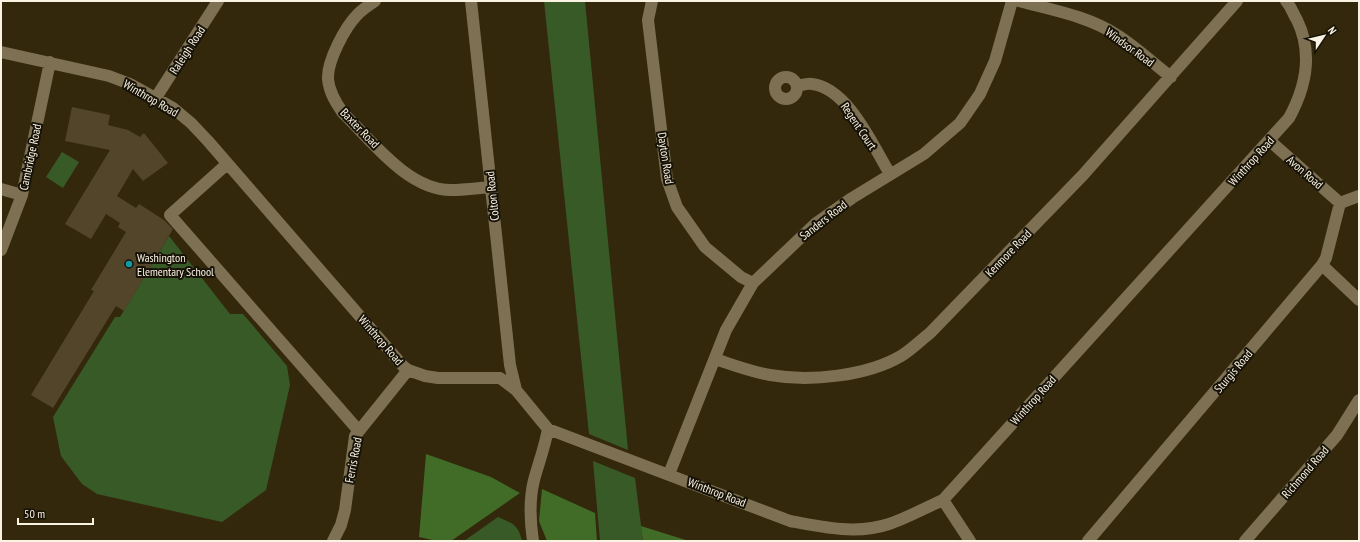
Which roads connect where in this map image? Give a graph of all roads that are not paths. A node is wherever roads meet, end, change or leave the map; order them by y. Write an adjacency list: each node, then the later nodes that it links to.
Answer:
1 (218, 1): 13 (street, Raleigh Road)
2 (375, 1): 17 (street, Baxter Road)
3 (472, 1): 17 (street, Colton Road)
4 (652, 1): 24 (street, Dayton Road)
5 (1012, 1): 16 (street, Sanders Road)
6 (1019, 1): 11 (street, Windsor Road)
7 (1236, 1): 11 (street, Kenmore Road)
8 (1286, 1): 14 (street, Winthrop Road)
9 (1, 52): 10 (street, Winthrop Road)
10 (50, 62): 13 (street, Winthrop Road); 19 (street, Cambridge Road)
11 (1171, 77): 26 (street, Kenmore Road)
12 (797, 86): 16 (street, Regent Court)
13 (155, 99): 15 (street, Winthrop Road)
14 (1270, 140): 21 (street, Avon Road); 33 (street, Winthrop Road)
15 (227, 164): 27 (street, Winthrop Road); 31 (street)
16 (890, 174): 24 (street, Sanders Road)
17 (491, 187): 28 (street, Colton Road)
18 (1, 189): 19 (street)
19 (22, 195): 22 (street, Cambridge Road)
20 (1359, 196): 21 (street)
21 (1340, 203): 23 (street, Sturgis Road)
22 (1, 250)
23 (1322, 265): 25 (street); 37 (street, Sturgis Road)
24 (753, 283): 26 (street, Sanders Road)
25 (1359, 300)
26 (715, 359): 32 (street, Sanders Road)
27 (408, 370): 28 (street, Winthrop Road); 31 (street, Ferris Road)
28 (516, 390): 30 (street, Winthrop Road)
29 (1359, 400): 38 (street, Richmond Road)
30 (548, 429): 32 (street, Winthrop Road); 35 (street)
31 (359, 431): 34 (street, Ferris Road)
32 (669, 474): 33 (street, Winthrop Road)
33 (943, 500): 36 (street)
34 (333, 541)
35 (533, 541)
36 (970, 541)
37 (1088, 541)
38 (1245, 541)

